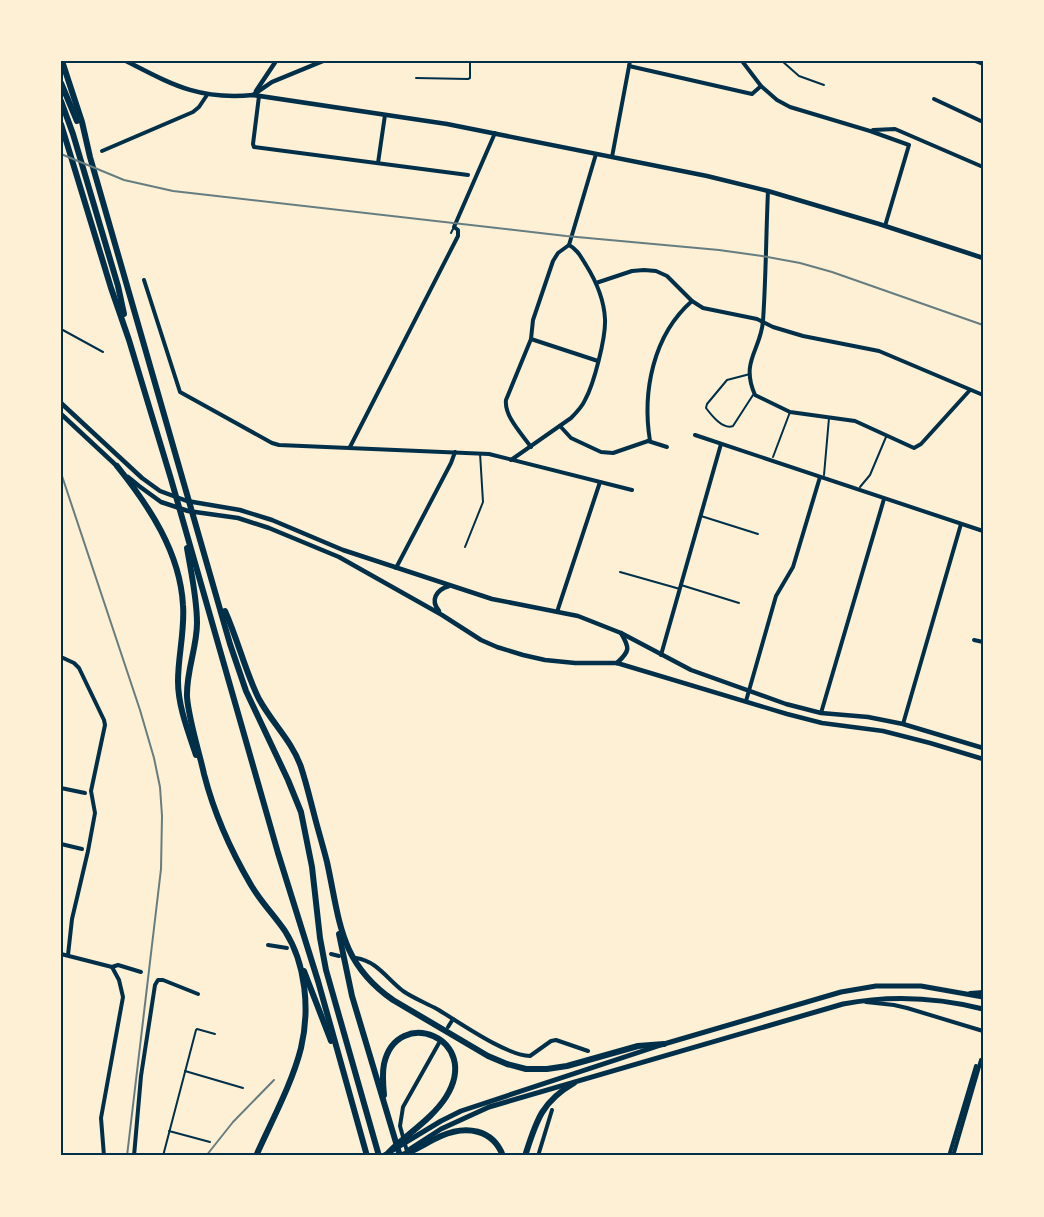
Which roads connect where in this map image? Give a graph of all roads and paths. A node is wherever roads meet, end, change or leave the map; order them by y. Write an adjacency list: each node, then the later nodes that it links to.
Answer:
1 (62, 61): 29 (highway)
2 (126, 61): 17 (street)
3 (276, 61): 18 (street)
4 (307, 61): 12 (street)
5 (323, 61): 12 (street)
6 (470, 61): 13 (lane)
7 (742, 61): 15 (street)
8 (782, 61): 16 (lane)
9 (975, 61): 11 (street)
10 (629, 64): 15 (street); 30 (street)
11 (983, 64)
12 (307, 68): 18 (street)
13 (416, 78)
14 (61, 83): 29 (highway)
15 (761, 86): 25 (street)
16 (824, 86)
17 (206, 95): 18 (street); 27 (street)
18 (253, 95): 19 (street)
19 (259, 96): 22 (street); 31 (street)
20 (934, 99): 23 (street)
21 (61, 101): 46 (highway)
22 (384, 115): 26 (street); 31 (street)
23 (983, 122)
24 (61, 124): 46 (highway)
25 (870, 131): 32 (street); 35 (street)
26 (495, 133): 28 (street); 36 (street)
27 (102, 151)
28 (596, 154): 30 (street); 38 (street)
29 (90, 157): 87 (highway)
30 (612, 157): 34 (street)
31 (378, 163): 33 (street)
32 (983, 167)
33 (468, 176)
34 (768, 191): 35 (street); 43 (street)
35 (884, 226): 39 (street)
36 (454, 227): 37 (lane); 63 (street)
37 (450, 234)
38 (568, 245): 41 (street); 45 (street)
39 (983, 258)
40 (144, 280): 63 (street)
41 (596, 283): 42 (street); 48 (street)
42 (692, 301): 43 (street); 60 (street)
43 (763, 321): 49 (street); 50 (street)
44 (61, 329): 47 (lane)
45 (531, 339): 48 (street); 62 (street)
46 (129, 340): 76 (highway)
47 (102, 352)
48 (598, 361): 57 (street)
49 (750, 374): 51 (street); 51 (lane)
50 (970, 390): 52 (street); 59 (street)
51 (754, 393): 54 (street)
52 (983, 395)
53 (61, 403): 81 (street)
54 (790, 412): 56 (street); 67 (lane)
55 (61, 414): 69 (street)
56 (829, 418): 59 (street); 70 (lane)
57 (560, 426): 60 (street); 62 (street)
58 (695, 435): 61 (street)
59 (887, 435): 72 (lane)
60 (650, 441): 64 (street)
61 (721, 444): 70 (street); 75 (street)
62 (531, 446): 68 (street)
63 (350, 447): 65 (street)
64 (667, 447)
65 (455, 452): 66 (street); 83 (street)
66 (480, 454): 68 (street); 80 (lane)
67 (773, 457)
68 (511, 460): 71 (street)
69 (117, 466): 82 (street); 103 (highway)
70 (822, 476): 74 (street); 97 (street)
71 (600, 482): 73 (street); 89 (street)
72 (860, 486)
73 (632, 490)
74 (884, 499): 77 (street); 99 (street)
75 (701, 516): 79 (lane); 86 (street)
76 (184, 524): 103 (highway); 136 (highway)
77 (961, 524): 78 (street); 100 (street)
78 (983, 531)
79 (758, 534)
80 (465, 547)
81 (343, 550): 82 (street); 83 (street)
82 (339, 557): 90 (street)
83 (396, 568): 85 (street)
84 (620, 572): 86 (lane)
85 (450, 586): 89 (street); 90 (street)
86 (680, 587): 88 (lane); 94 (street)
87 (216, 591): 108 (highway); 150 (highway)
88 (739, 603)
89 (558, 612): 91 (street)
90 (442, 615): 96 (street)
91 (621, 633): 94 (street); 96 (street)
92 (974, 640): 93 (street)
93 (983, 642)
94 (662, 655): 97 (street)
95 (61, 657): 113 (street)
96 (617, 663): 98 (street)
97 (749, 691): 98 (street); 99 (street)
98 (746, 701): 102 (street)
99 (821, 712): 100 (street)
100 (903, 724): 101 (street)
101 (983, 748)
102 (983, 760)
103 (205, 776): 110 (highway)
104 (61, 788): 105 (street)
105 (85, 793)
106 (61, 844): 107 (street)
107 (82, 849)
108 (333, 894): 131 (highway); 139 (highway)
109 (268, 945): 110 (street)
110 (290, 947): 136 (highway); 148 (highway)
111 (61, 954): 113 (street)
112 (331, 954): 114 (street)
113 (68, 955): 116 (street)
114 (339, 956)
115 (356, 958): 126 (street)
116 (112, 967): 117 (street); 145 (street)
117 (141, 972)
118 (153, 976): 119 (street)
119 (158, 980): 122 (street); 146 (street)
120 (983, 992): 121 (street)
121 (967, 993): 123 (main road); 131 (main road)
122 (198, 994)
123 (983, 997)
124 (856, 1002): 125 (main road); 128 (street); 137 (main road)
125 (983, 1009)
126 (453, 1019): 127 (street); 132 (street)
127 (448, 1028)
128 (983, 1031)
129 (216, 1034): 135 (lane)
130 (439, 1043): 151 (street)
131 (664, 1044): 144 (main road)
132 (588, 1051)
133 (981, 1060): 156 (street)
134 (976, 1066): 155 (street)
135 (185, 1071): 138 (lane); 141 (lane)
136 (346, 1081): 149 (highway)
137 (574, 1083): 143 (main road); 153 (highway)
138 (243, 1088)
139 (385, 1109): 144 (highway); 151 (highway)
140 (552, 1110): 154 (street)
141 (169, 1131): 142 (lane); 147 (lane)
142 (210, 1142)
143 (423, 1143): 151 (highway); 152 (highway)
144 (386, 1154)
145 (104, 1156)
146 (134, 1156)
147 (163, 1156)
148 (256, 1156)
149 (367, 1156)
150 (379, 1156)
151 (403, 1156)
152 (504, 1156)
153 (525, 1156)
154 (538, 1156)
155 (949, 1156)
156 (953, 1156)

